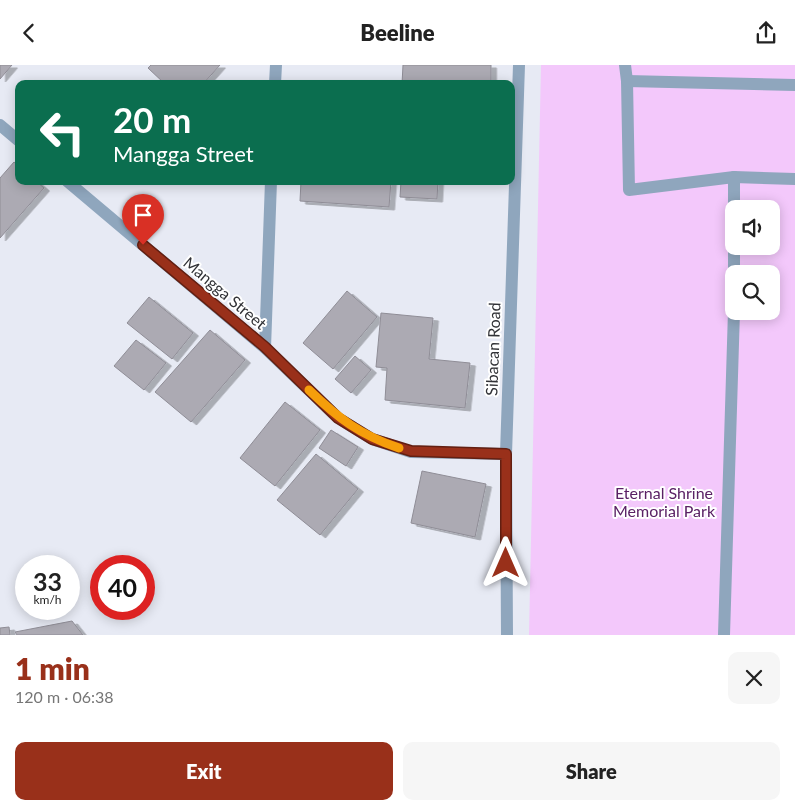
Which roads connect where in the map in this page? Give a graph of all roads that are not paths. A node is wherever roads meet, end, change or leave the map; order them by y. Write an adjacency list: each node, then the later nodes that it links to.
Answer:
1 (276, 65): 4 (street)
2 (519, 65): 14 (street, Sibacan Road)
3 (625, 65): 5 (street)
4 (275, 80)
5 (627, 81): 6 (street); 9 (street)
6 (795, 85)
7 (0, 125): 8 (street)
8 (15, 138)
9 (734, 177): 10 (street); 15 (street)
10 (795, 179)
11 (72, 185): 17 (street, Mangga Street)
12 (272, 185): 17 (street)
13 (515, 185): 18 (street, Sibacan Road)
14 (515, 185)
15 (734, 200)
16 (734, 320): 20 (street)
17 (265, 347): 18 (street, Mangga Street)
18 (506, 454): 19 (street, Sibacan Road)
19 (507, 635)
20 (724, 635)

